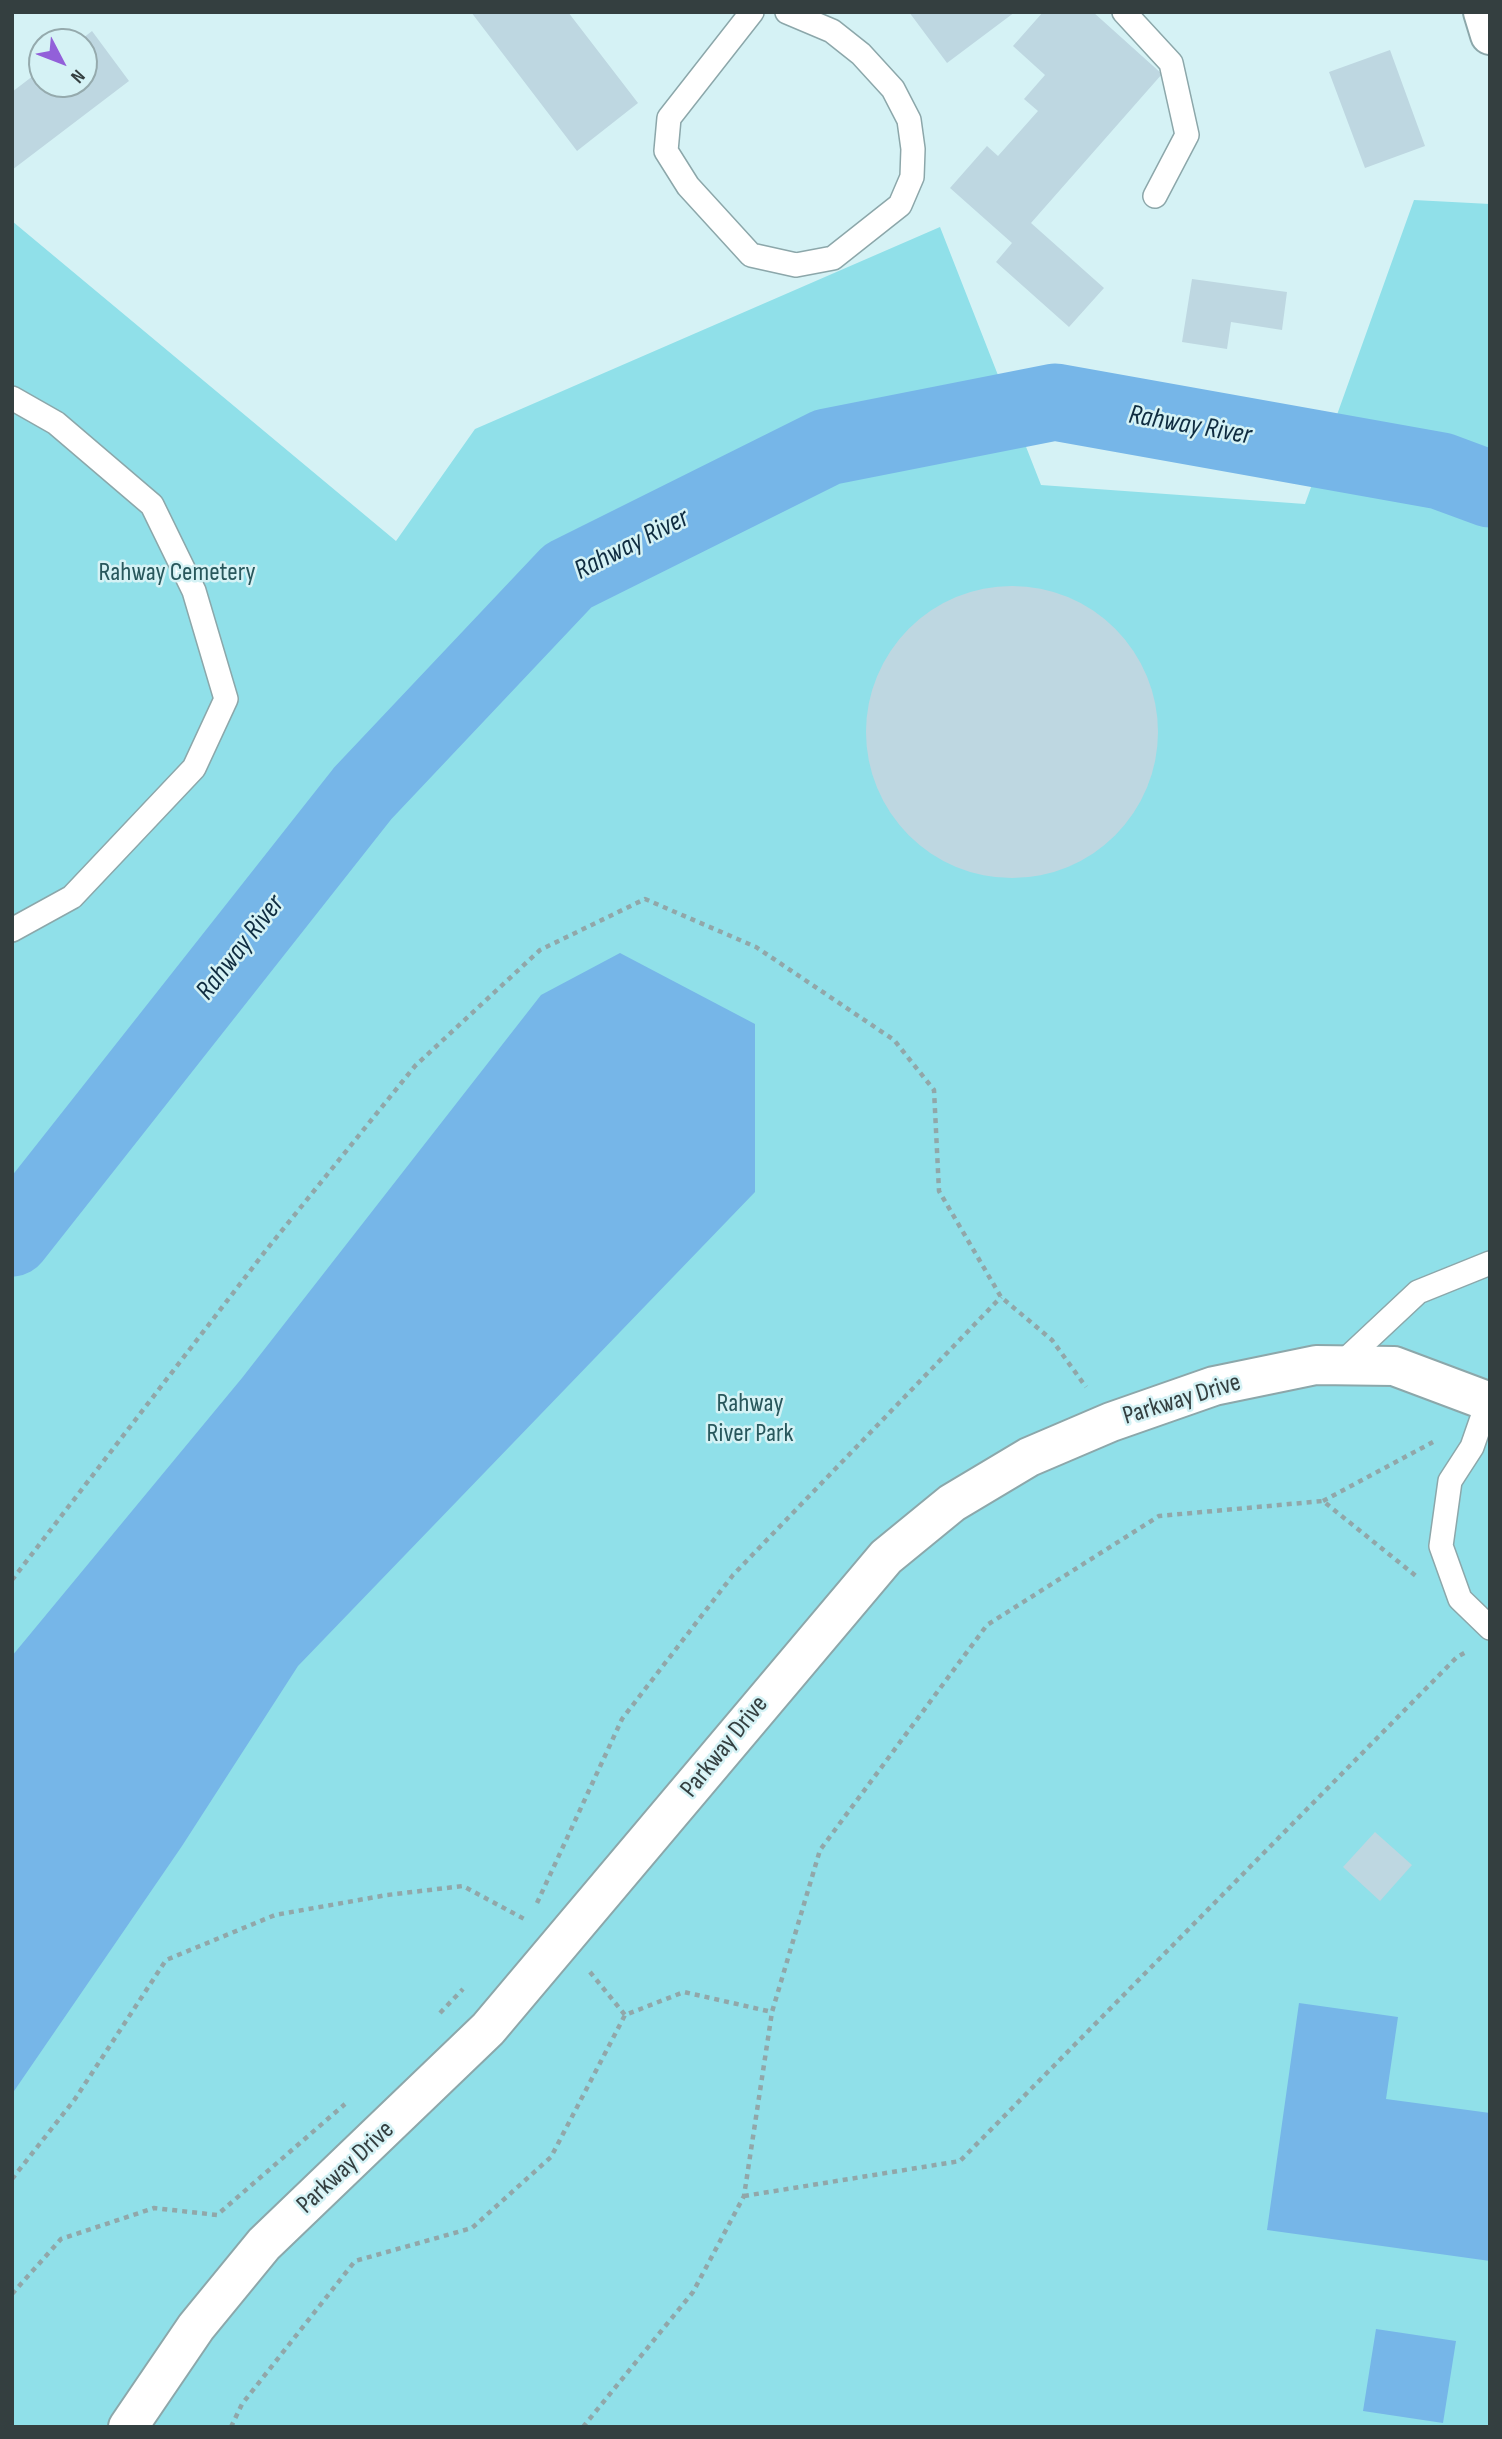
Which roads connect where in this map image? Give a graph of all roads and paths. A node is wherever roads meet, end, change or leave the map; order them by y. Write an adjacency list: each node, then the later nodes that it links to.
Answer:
1 (752, 12): 2 (lane)
2 (787, 12)
3 (1124, 12): 6 (lane)
4 (1483, 12): 5 (street)
5 (1490, 35)
6 (1155, 196)
7 (12, 398): 8 (lane)
8 (12, 930)
9 (1490, 1263): 11 (lane)
10 (1001, 1297): 13 (path); 16 (path); 20 (path)
11 (1340, 1365): 12 (street, Parkway Drive); 13 (street, Parkway Drive)
12 (1489, 1401): 14 (lane)
13 (1111, 1422): 29 (street, Parkway Drive)
14 (1472, 1447): 15 (path); 18 (lane)
15 (1323, 1501): 17 (path); 23 (path)
16 (12, 1580)
17 (1426, 1585)
18 (1490, 1628)
19 (1469, 1650): 27 (path)
20 (528, 1922): 21 (path); 26 (path)
21 (519, 1931)
22 (472, 1980): 24 (path)
23 (772, 2012): 27 (path); 30 (path)
24 (434, 2019)
25 (347, 2102): 28 (path)
26 (12, 2179)
27 (744, 2196): 31 (path)
28 (12, 2294)
29 (128, 2427)
30 (231, 2427)
31 (583, 2427)

